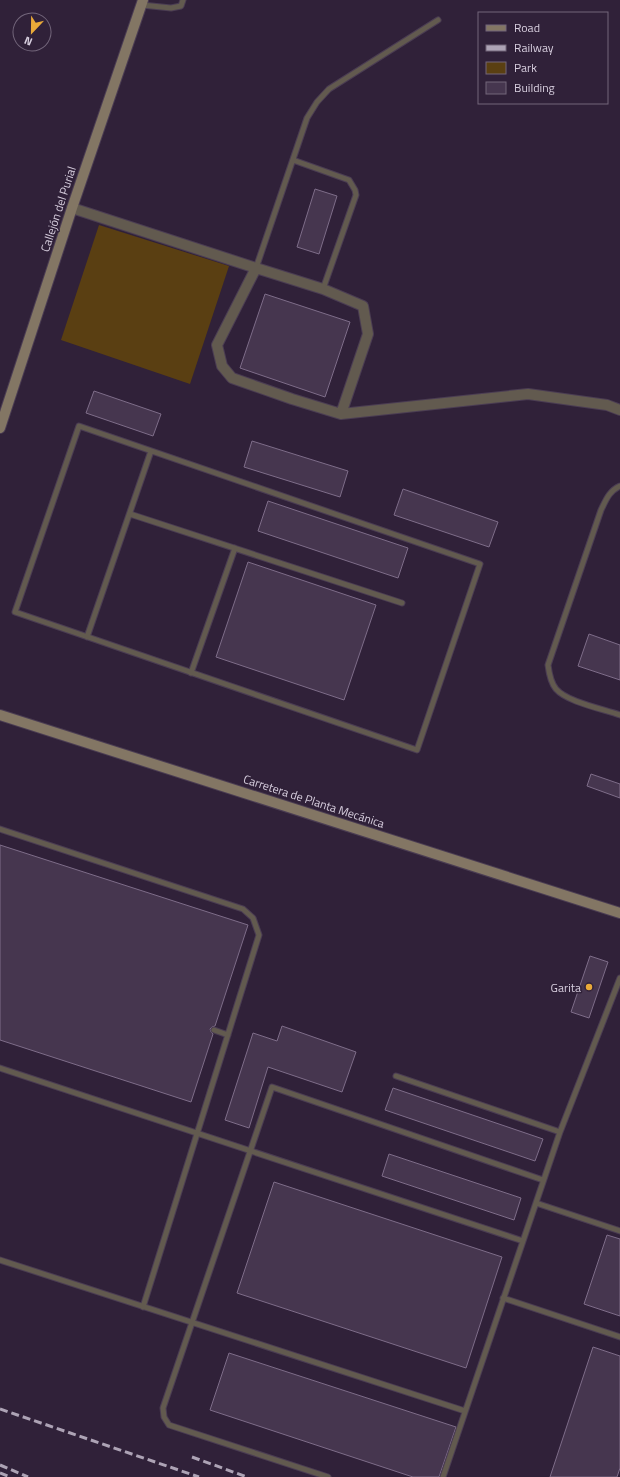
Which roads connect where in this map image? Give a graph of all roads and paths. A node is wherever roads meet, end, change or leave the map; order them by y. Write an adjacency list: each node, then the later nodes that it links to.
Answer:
1 (183, 0): 2 (lane)
2 (142, 2): 5 (street, Callejón del Purial)
3 (438, 20): 4 (lane)
4 (293, 160): 6 (lane); 7 (lane)
5 (72, 208): 6 (street); 10 (street, Callejón del Purial)
6 (256, 268): 7 (street); 9 (street)
7 (324, 289): 9 (street)
8 (620, 410): 9 (street)
9 (341, 414)
10 (0, 428)
11 (151, 451): 13 (lane); 16 (lane); 17 (lane)
12 (620, 486): 19 (lane)
13 (130, 514): 14 (lane); 16 (lane)
14 (235, 548): 15 (lane); 17 (lane)
15 (402, 603)
16 (87, 637): 17 (lane)
17 (191, 673)
18 (0, 715): 21 (street, Carretera de Planta Mecánica)
19 (620, 715)
20 (0, 830): 24 (lane)
21 (620, 913)
22 (620, 978): 27 (lane)
23 (214, 1030): 24 (lane)
24 (228, 1035): 28 (lane)
25 (0, 1068): 28 (lane)
26 (396, 1076): 27 (lane)
27 (560, 1132): 30 (lane)
28 (197, 1133): 29 (lane); 36 (lane)
29 (250, 1151): 30 (lane); 33 (lane); 37 (lane)
30 (543, 1180): 31 (lane)
31 (536, 1203): 32 (lane); 33 (lane)
32 (620, 1231)
33 (523, 1241): 35 (lane)
34 (0, 1260): 36 (lane)
35 (503, 1298): 38 (lane); 39 (lane)
36 (143, 1307): 37 (lane)
37 (192, 1322): 39 (lane); 40 (lane)
38 (620, 1337)
39 (465, 1411): 41 (lane)
40 (328, 1477)
41 (443, 1477)

